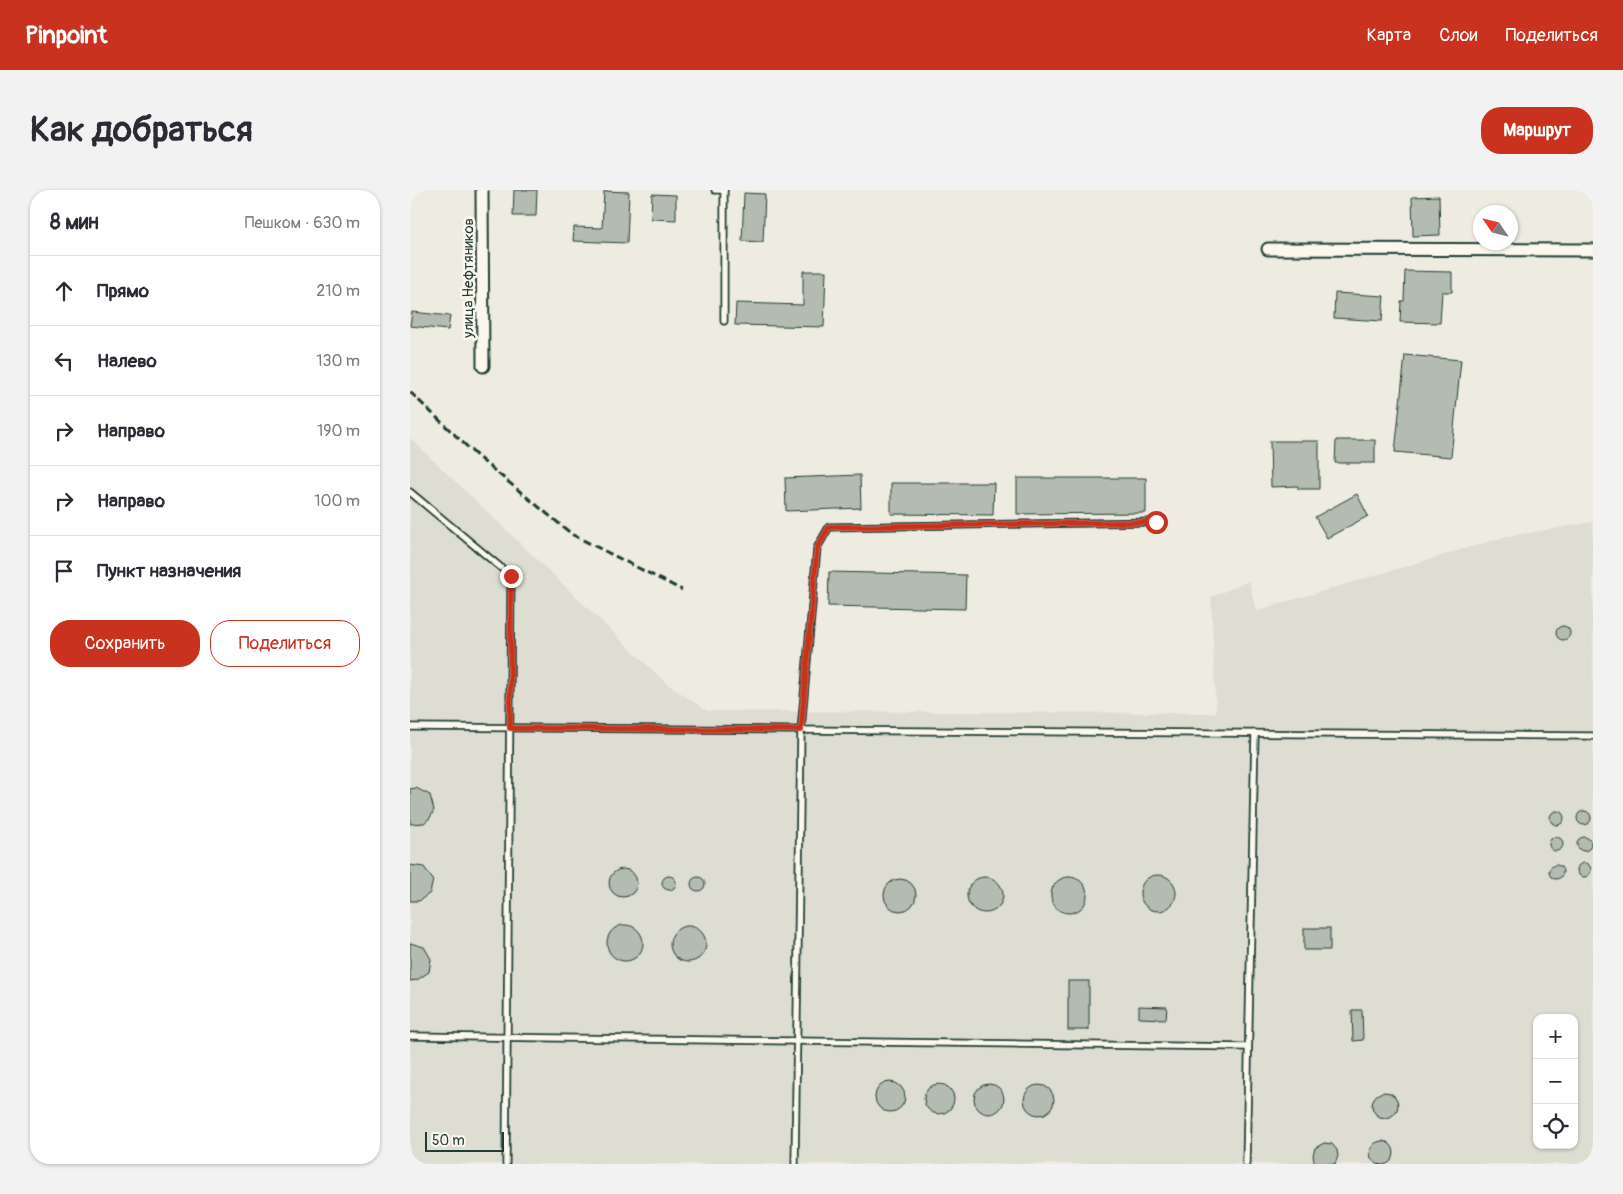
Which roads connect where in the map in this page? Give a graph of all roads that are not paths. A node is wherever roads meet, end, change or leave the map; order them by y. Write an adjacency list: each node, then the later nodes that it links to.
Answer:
1 (482, 190): 7 (street, улица Нефтяников)
2 (714, 190): 3 (lane)
3 (724, 190): 6 (lane)
4 (1268, 249): 5 (street)
5 (1593, 250)
6 (724, 321)
7 (483, 366)
8 (410, 492): 11 (lane)
9 (1156, 522): 12 (lane)
10 (410, 727): 11 (lane)
11 (510, 728): 12 (lane); 16 (lane)
12 (801, 730): 13 (lane); 17 (lane)
13 (1255, 733): 14 (lane); 18 (lane)
14 (1593, 736)
15 (410, 1036): 16 (lane)
16 (507, 1037): 17 (lane); 19 (lane)
17 (797, 1041): 18 (lane); 20 (lane)
18 (1248, 1047): 21 (lane)
19 (506, 1164)
20 (795, 1164)
21 (1246, 1164)

